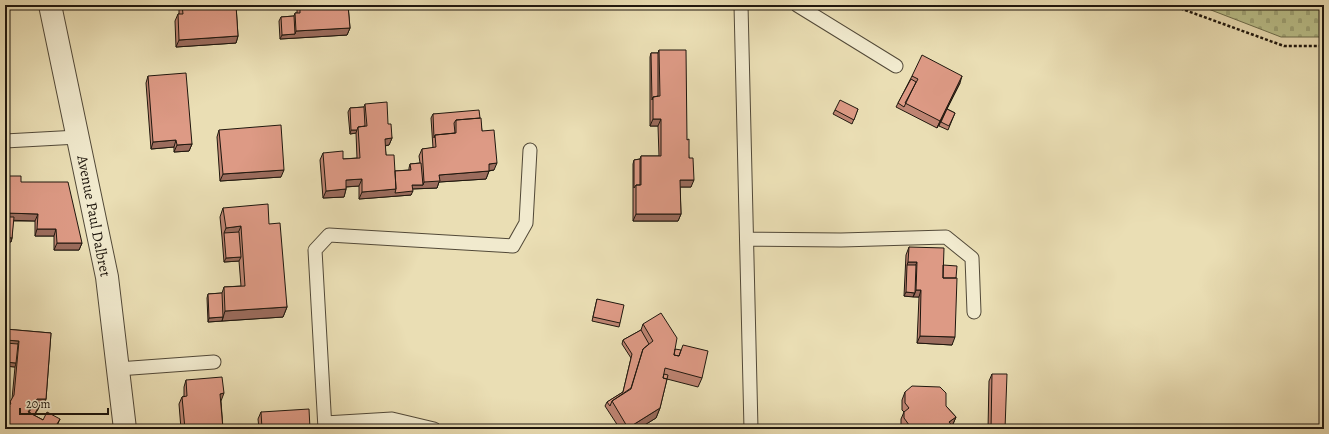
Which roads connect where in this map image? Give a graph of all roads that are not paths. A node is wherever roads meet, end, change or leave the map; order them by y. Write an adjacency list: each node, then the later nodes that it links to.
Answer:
1 (50, 5): 5 (street, Avenue Paul Dalbret)
2 (741, 5): 8 (lane)
3 (797, 5): 4 (lane)
4 (896, 66)
5 (78, 137): 6 (lane); 11 (street, Avenue Paul Dalbret)
6 (5, 141)
7 (530, 150): 12 (lane)
8 (747, 239): 9 (lane); 15 (lane)
9 (974, 312)
10 (214, 362): 11 (lane)
11 (118, 369): 13 (street, Avenue Paul Dalbret)
12 (325, 426): 14 (lane)
13 (125, 429)
14 (434, 429)
15 (750, 429)

